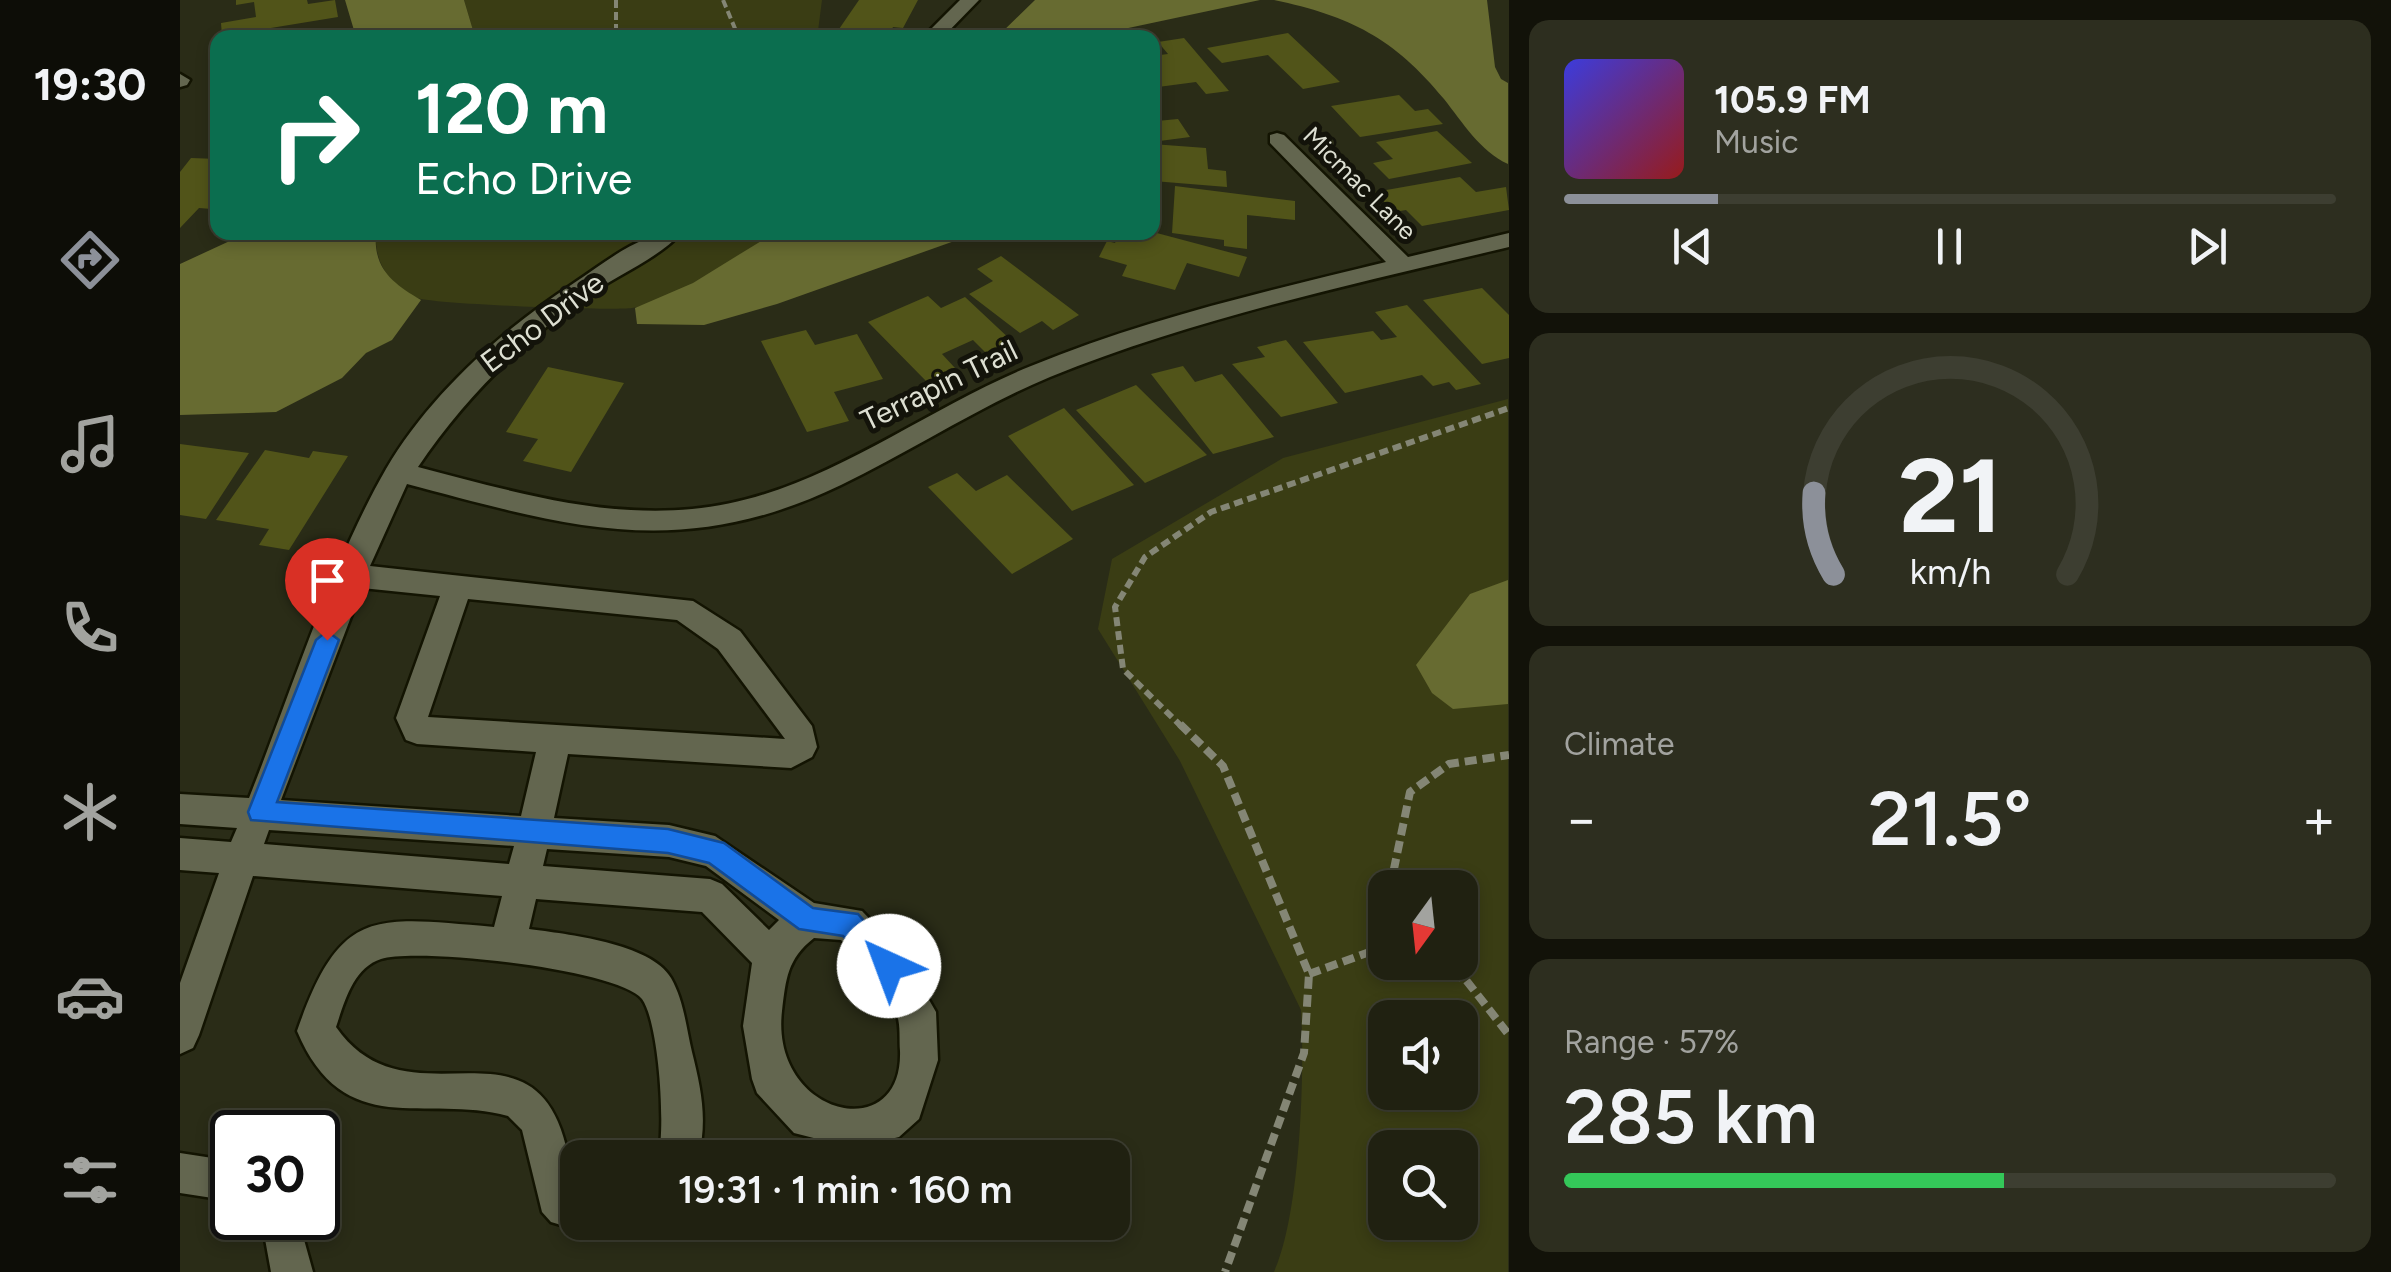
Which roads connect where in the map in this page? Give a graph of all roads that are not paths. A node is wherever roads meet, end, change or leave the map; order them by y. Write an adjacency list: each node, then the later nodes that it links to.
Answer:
1 (970, 0): 2 (street)
2 (939, 30)
3 (1277, 140): 6 (street, Micmac Lane)
4 (658, 240): 7 (street, Echo Drive)
5 (1508, 240): 6 (street, Terrapin Trail)
6 (1404, 266): 7 (street, Terrapin Trail)
7 (398, 472): 8 (street, Echo Drive)
8 (352, 576): 9 (street); 12 (street, Echo Drive)
9 (457, 589): 10 (street); 10 (street)
10 (555, 739): 13 (street)
11 (180, 809): 12 (street)
12 (260, 812): 13 (street); 15 (street, Echo Drive)
13 (534, 830): 16 (street); 17 (street)
14 (180, 854): 15 (street)
15 (242, 858): 16 (street); 20 (street, Echo Drive)
16 (522, 880): 18 (street); 19 (street)
17 (808, 920): 19 (street); 19 (street)
18 (508, 945): 21 (street); 24 (street)
19 (770, 957)
20 (180, 1034)
21 (684, 1140)
22 (180, 1174): 23 (street)
23 (210, 1177)
24 (560, 1202)
25 (286, 1240): 26 (street)
26 (292, 1272)

